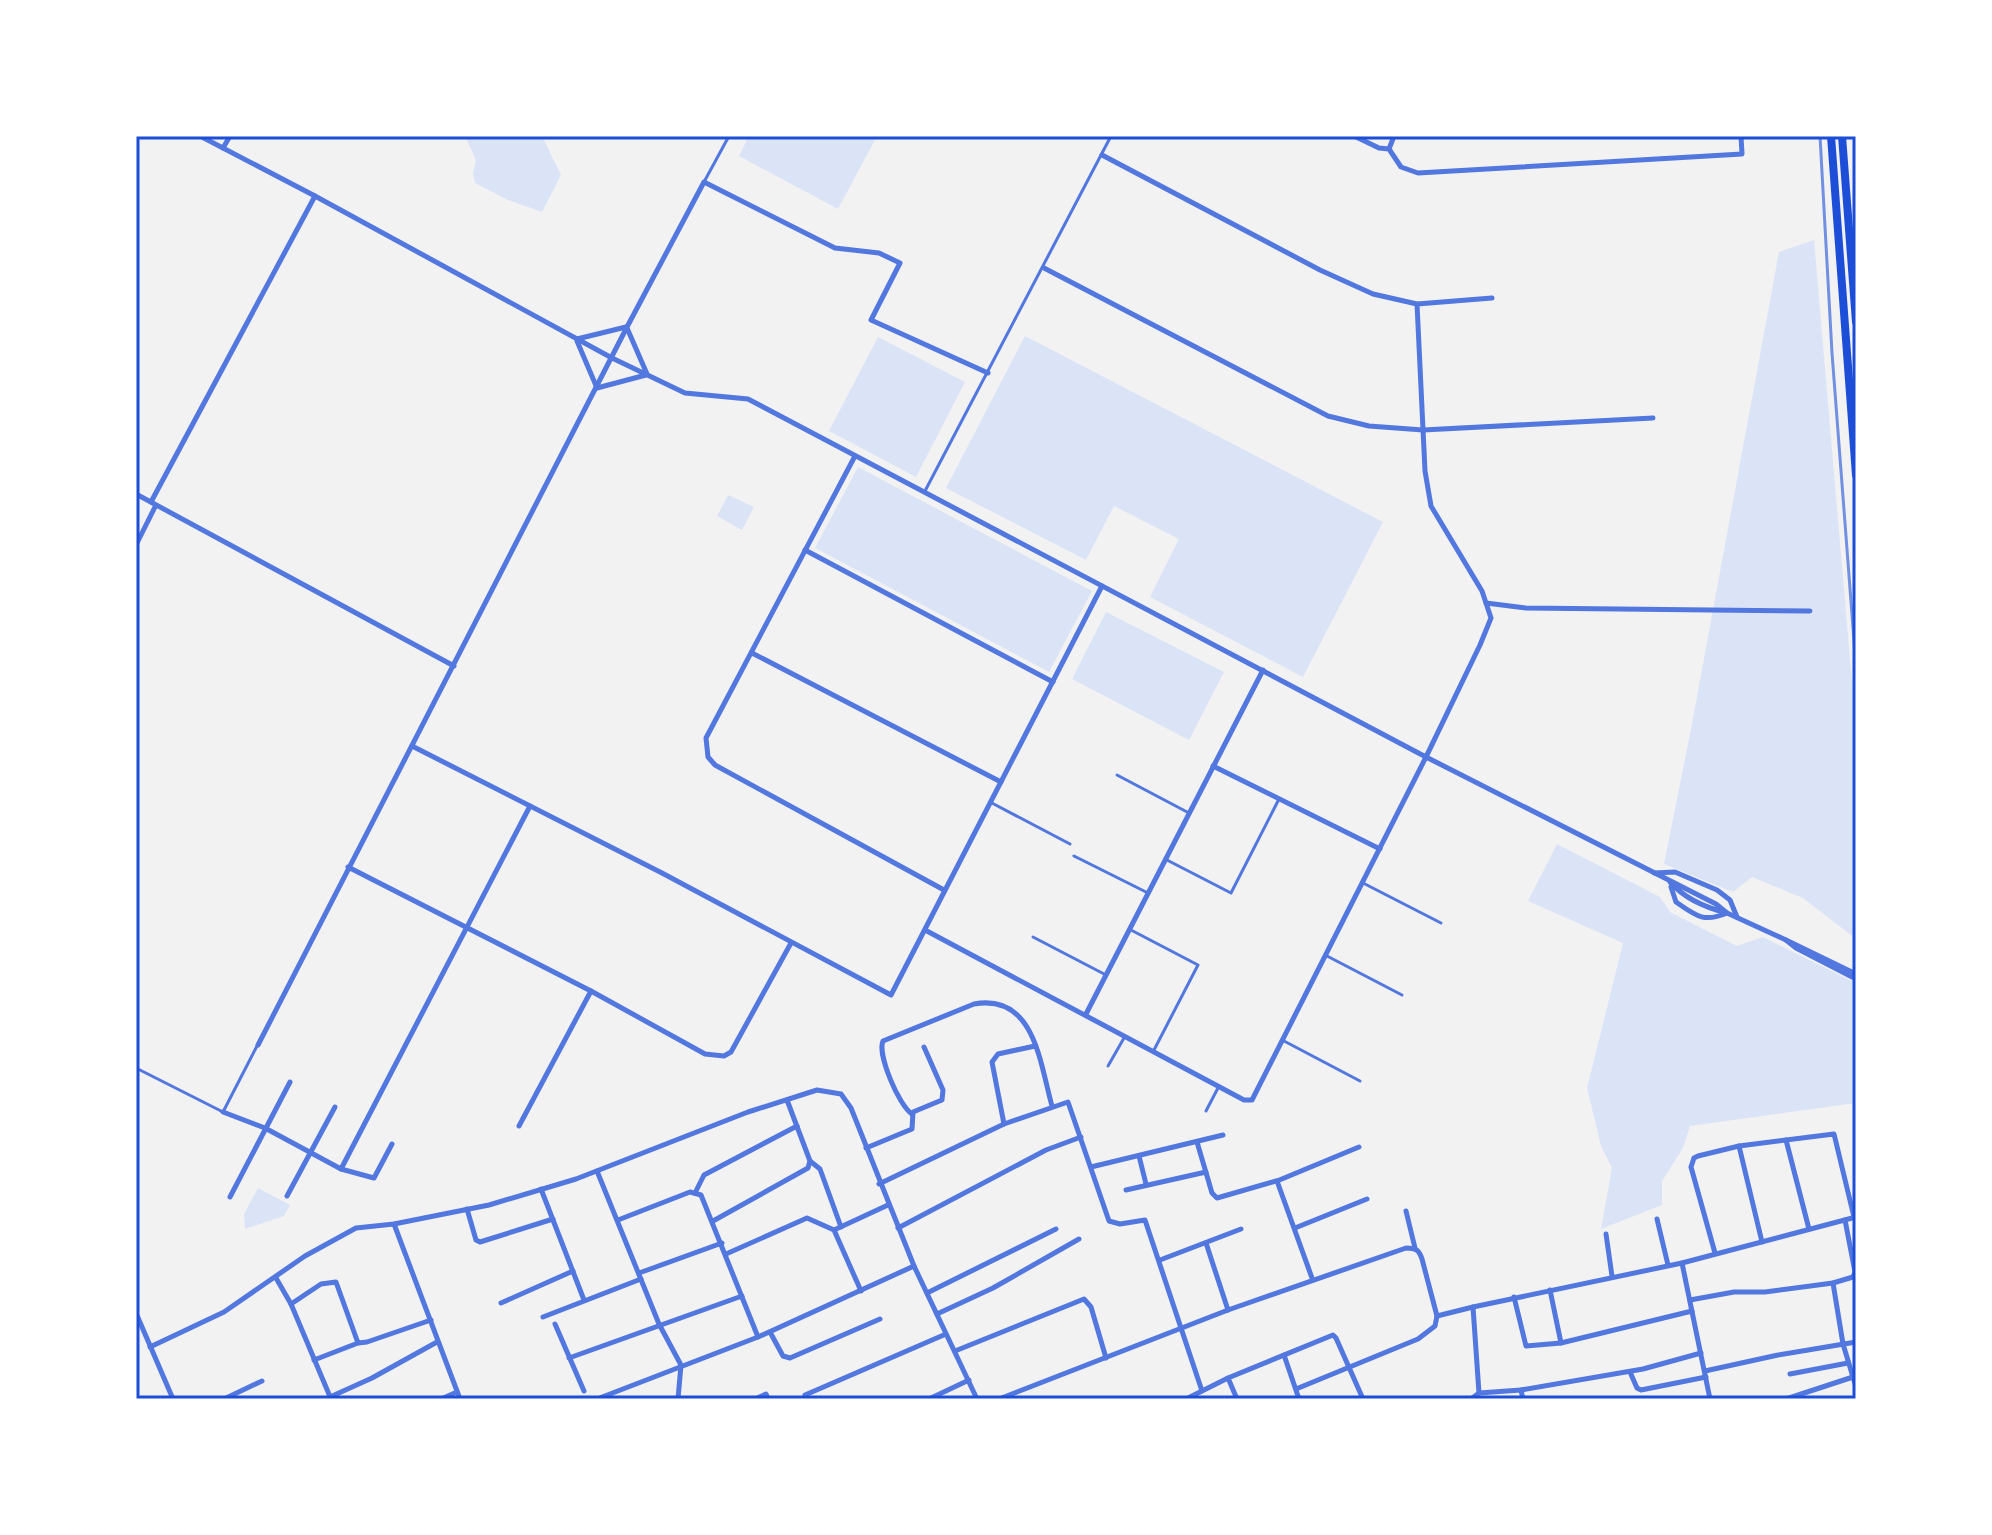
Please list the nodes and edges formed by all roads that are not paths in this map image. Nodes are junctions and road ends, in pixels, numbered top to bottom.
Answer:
1 (200, 136) edge
2 (230, 136) edge
3 (729, 136) edge
4 (1111, 136) edge
5 (1354, 136) edge
6 (1394, 136) edge
7 (1741, 136) edge
8 (1831, 136) edge
9 (1842, 136) edge
10 (223, 148) junction
11 (1389, 149) junction
12 (1102, 155) junction
13 (704, 182) junction
14 (315, 196) junction
15 (1044, 268) junction
16 (1492, 298) dead end
17 (1417, 304) junction
18 (1856, 322) edge
19 (627, 327) junction
20 (577, 339) junction
21 (612, 358) junction
22 (988, 373) junction
23 (647, 375) junction
24 (597, 388) junction
25 (1653, 418) dead end
26 (1423, 430) junction
27 (855, 456) junction
28 (1856, 475) edge
29 (924, 493) junction
30 (136, 494) edge
31 (153, 504) junction
32 (136, 545) edge
33 (805, 550) junction
34 (1102, 586) junction
35 (1486, 603) junction
36 (1810, 611) dead end
37 (752, 653) junction
38 (454, 666) junction
39 (1263, 670) junction
40 (1053, 682) junction
41 (412, 746) junction
42 (1426, 757) junction
43 (1213, 766) junction
44 (1117, 775) dead end
45 (1001, 782) junction
46 (1279, 799) junction
47 (990, 802) junction
48 (530, 806) junction
49 (1189, 813) junction
50 (1070, 844) dead end
51 (1380, 849) junction
52 (1074, 856) dead end
53 (1165, 859) junction
54 (348, 867) junction
55 (1653, 874) junction
56 (1670, 882) junction
57 (1363, 883) junction
58 (944, 890) junction
59 (1148, 893) junction
60 (1727, 913) junction
61 (1738, 917) junction
62 (1441, 923) dead end
63 (467, 927) junction
64 (1129, 929) junction
65 (925, 930) junction
66 (1033, 937) dead end
67 (792, 942) junction
68 (1327, 956) junction
69 (1106, 975) junction
70 (1856, 976) edge
71 (591, 991) junction
72 (1402, 995) dead end
73 (1086, 1014) junction
74 (1125, 1035) junction
75 (1284, 1041) junction
76 (258, 1045) joint
77 (1035, 1046) junction
78 (924, 1047) dead end
79 (1154, 1050) junction
80 (1108, 1066) dead end
81 (136, 1068) edge
82 (1360, 1081) dead end
83 (290, 1082) dead end
84 (1219, 1086) junction
85 (787, 1100) junction
86 (1052, 1106) junction
87 (335, 1107) dead end
88 (1206, 1111) dead end
89 (223, 1112) junction
90 (912, 1114) junction
91 (1004, 1124) junction
92 (519, 1126) dead end
93 (797, 1126) junction
94 (265, 1128) junction
95 (1223, 1135) dead end
96 (1081, 1137) junction
97 (1786, 1140) junction
98 (1197, 1142) junction
99 (392, 1144) dead end
100 (1739, 1146) junction
101 (1359, 1147) dead end
102 (866, 1148) junction
103 (311, 1152) junction
104 (1139, 1156) junction
105 (810, 1161) junction
106 (1091, 1167) junction
107 (341, 1169) junction
108 (597, 1171) junction
109 (1206, 1172) junction
110 (1277, 1181) junction
111 (879, 1184) junction
112 (1146, 1184) junction
113 (541, 1189) junction
114 (1126, 1190) dead end
115 (695, 1193) junction
116 (287, 1196) dead end
117 (230, 1197) dead end
118 (1367, 1199) dead end
119 (888, 1205) junction
120 (467, 1209) junction
121 (1406, 1211) dead end
122 (1855, 1217) edge
123 (553, 1219) junction
124 (1657, 1219) dead end
125 (618, 1220) junction
126 (1845, 1220) junction
127 (713, 1221) junction
128 (394, 1224) junction
129 (838, 1228) junction
130 (898, 1228) junction
131 (1295, 1228) junction
132 (1056, 1229) dead end
133 (1241, 1229) dead end
134 (1809, 1229) junction
135 (1606, 1234) dead end
136 (1079, 1239) dead end
137 (1762, 1242) junction
138 (722, 1243) junction
139 (1206, 1243) junction
140 (1415, 1248) junction
141 (1715, 1253) junction
142 (726, 1254) junction
143 (1160, 1260) junction
144 (1682, 1263) junction
145 (1668, 1265) junction
146 (914, 1266) junction
147 (573, 1271) junction
148 (640, 1276) junction
149 (1613, 1277) junction
150 (276, 1278) junction
151 (1312, 1278) junction
152 (1833, 1283) junction
153 (1550, 1290) junction
154 (861, 1291) junction
155 (927, 1293) junction
156 (742, 1296) junction
157 (1514, 1297) junction
158 (584, 1300) junction
159 (1690, 1300) junction
160 (501, 1303) dead end
161 (291, 1304) junction
162 (1473, 1307) junction
163 (1228, 1310) junction
164 (1692, 1311) junction
165 (136, 1313) edge
166 (937, 1314) junction
167 (1437, 1316) junction
168 (543, 1317) dead end
169 (880, 1319) dead end
170 (431, 1320) junction
171 (555, 1324) dead end
172 (659, 1324) junction
173 (1179, 1330) junction
174 (770, 1332) junction
175 (946, 1334) junction
176 (758, 1337) junction
177 (437, 1342) junction
178 (1856, 1342) edge
179 (358, 1343) junction
180 (1561, 1343) junction
181 (1843, 1344) junction
182 (150, 1347) junction
183 (955, 1351) junction
184 (1701, 1353) junction
185 (1284, 1355) junction
186 (569, 1358) junction
187 (1106, 1358) junction
188 (314, 1360) junction
189 (1848, 1363) junction
190 (681, 1365) junction
191 (1348, 1368) junction
192 (1630, 1372) junction
193 (1706, 1374) junction
194 (1790, 1374) dead end
195 (1854, 1376) edge
196 (1228, 1378) junction
197 (969, 1380) junction
198 (262, 1381) dead end
199 (1856, 1387) edge
200 (1296, 1389) junction
201 (1521, 1390) junction
202 (584, 1391) dead end
203 (1202, 1391) junction
204 (457, 1392) junction
205 (1479, 1393) junction
206 (805, 1395) dead end
207 (330, 1398) edge
208 (173, 1399) edge
209 (224, 1399) edge
210 (441, 1399) edge
211 (460, 1399) edge
212 (597, 1399) edge
213 (678, 1399) edge
214 (755, 1399) edge
215 (768, 1399) edge
216 (929, 1399) edge
217 (977, 1399) edge
218 (999, 1399) edge
219 (1186, 1399) edge
220 (1237, 1399) edge
221 (1299, 1399) edge
222 (1363, 1399) edge
223 (1471, 1399) edge
224 (1523, 1399) edge
225 (1710, 1399) edge
226 (1786, 1399) edge

1 - 10 street
2 - 10 street
3 - 13 lane
4 - 12 lane
5 - 11 street
6 - 11 street
7 - 11 street
8 - 28 highway
9 - 18 highway
10 - 14 street
12 - 15 lane
12 - 17 street
13 - 19 street
13 - 22 street
14 - 20 street
14 - 31 street
15 - 22 lane
15 - 26 street
16 - 17 street
17 - 26 street
19 - 20 street
19 - 21 street
19 - 23 street
20 - 21 street
20 - 24 street
21 - 23 street
21 - 24 street
22 - 29 lane
23 - 24 street
23 - 27 street
24 - 38 street
25 - 26 street
26 - 35 street
27 - 29 street
27 - 33 street
29 - 34 street
30 - 31 street
31 - 32 street
31 - 38 street
33 - 37 street
33 - 40 street
34 - 39 street
34 - 40 street
35 - 36 street
35 - 42 street
37 - 45 street
37 - 58 street
38 - 41 street
39 - 42 street
39 - 43 street
40 - 45 street
41 - 48 street
41 - 54 street
42 - 51 street
42 - 55 street
43 - 46 street
43 - 49 street
44 - 49 lane
45 - 47 street
46 - 51 street
46 - 53 lane
47 - 50 lane
47 - 58 street
48 - 63 street
48 - 67 street
49 - 53 street
51 - 57 street
52 - 59 lane
53 - 59 street
54 - 63 street
54 - 76 street
55 - 56 street
55 - 61 street
56 - 60 street
56 - 60 street
57 - 62 lane
57 - 68 street
58 - 65 street
59 - 64 street
60 - 61 street
61 - 70 street
63 - 71 street
63 - 107 street
64 - 69 street
64 - 79 lane
65 - 67 street
65 - 73 street
66 - 69 lane
67 - 71 street
68 - 72 lane
68 - 75 street
69 - 73 street
71 - 92 street
73 - 74 street
74 - 79 street
74 - 80 lane
75 - 82 lane
75 - 84 street
76 - 89 lane
77 - 86 street
77 - 90 street
77 - 91 street
78 - 90 street
79 - 84 street
81 - 89 lane
83 - 94 street
84 - 88 lane
85 - 93 street
85 - 102 street
85 - 108 street
86 - 91 street
86 - 96 street
87 - 103 street
89 - 94 street
90 - 102 street
91 - 111 street
93 - 105 street
93 - 115 street
94 - 103 street
94 - 117 street
95 - 98 street
96 - 106 street
96 - 130 street
97 - 100 street
97 - 122 street
97 - 134 street
98 - 104 street
98 - 109 street
99 - 107 street
100 - 137 street
100 - 141 street
101 - 110 street
102 - 111 street
103 - 107 street
103 - 116 street
104 - 106 street
104 - 112 street
105 - 127 street
105 - 129 street
106 - 143 street
108 - 113 street
108 - 125 street
109 - 110 street
109 - 112 street
110 - 131 street
111 - 119 street
112 - 114 street
113 - 120 street
113 - 123 street
115 - 125 street
115 - 127 street
118 - 131 street
119 - 129 street
119 - 130 street
120 - 123 street
120 - 128 street
121 - 140 street
122 - 126 street
123 - 147 street
124 - 145 street
125 - 148 street
126 - 134 street
126 - 152 street
127 - 138 street
128 - 150 street
128 - 170 street
129 - 142 street
129 - 154 street
130 - 146 street
131 - 151 street
132 - 155 street
133 - 139 street
134 - 137 street
135 - 149 street
136 - 166 street
137 - 141 street
138 - 142 street
138 - 148 street
139 - 143 street
139 - 163 street
140 - 151 street
140 - 167 street
141 - 144 street
142 - 156 street
143 - 173 street
144 - 145 street
144 - 159 street
145 - 149 street
146 - 154 street
146 - 155 street
147 - 158 street
147 - 160 street
148 - 158 street
148 - 172 street
149 - 153 street
150 - 161 street
150 - 182 street
151 - 163 street
152 - 159 street
152 - 181 street
153 - 157 street
153 - 180 street
154 - 174 street
155 - 166 street
156 - 172 street
156 - 176 street
157 - 162 street
157 - 180 street
158 - 168 street
159 - 164 street
161 - 179 street
161 - 188 street
162 - 167 street
162 - 205 street
163 - 173 street
164 - 180 street
164 - 184 street
165 - 182 street
166 - 175 street
167 - 191 street
169 - 174 street
170 - 177 street
170 - 179 street
171 - 186 street
172 - 186 street
172 - 190 street
173 - 187 street
173 - 203 street
174 - 176 street
175 - 183 street
175 - 206 street
176 - 190 street
177 - 204 street
177 - 207 street
178 - 181 street
179 - 188 street
181 - 189 street
181 - 193 street
182 - 208 street
183 - 187 street
183 - 197 street
184 - 192 street
184 - 193 street
185 - 191 street
185 - 196 street
185 - 200 street
186 - 202 street
187 - 218 street
188 - 207 street
189 - 194 street
189 - 195 street
190 - 212 street
190 - 213 street
191 - 200 street
191 - 222 street
192 - 193 street
192 - 201 street
193 - 225 street
195 - 199 street
195 - 226 street
196 - 203 street
196 - 220 street
197 - 216 street
197 - 217 street
198 - 209 street
200 - 221 street
201 - 205 street
201 - 224 street
203 - 219 street
204 - 210 street
204 - 211 street
205 - 223 street
214 - 215 street

